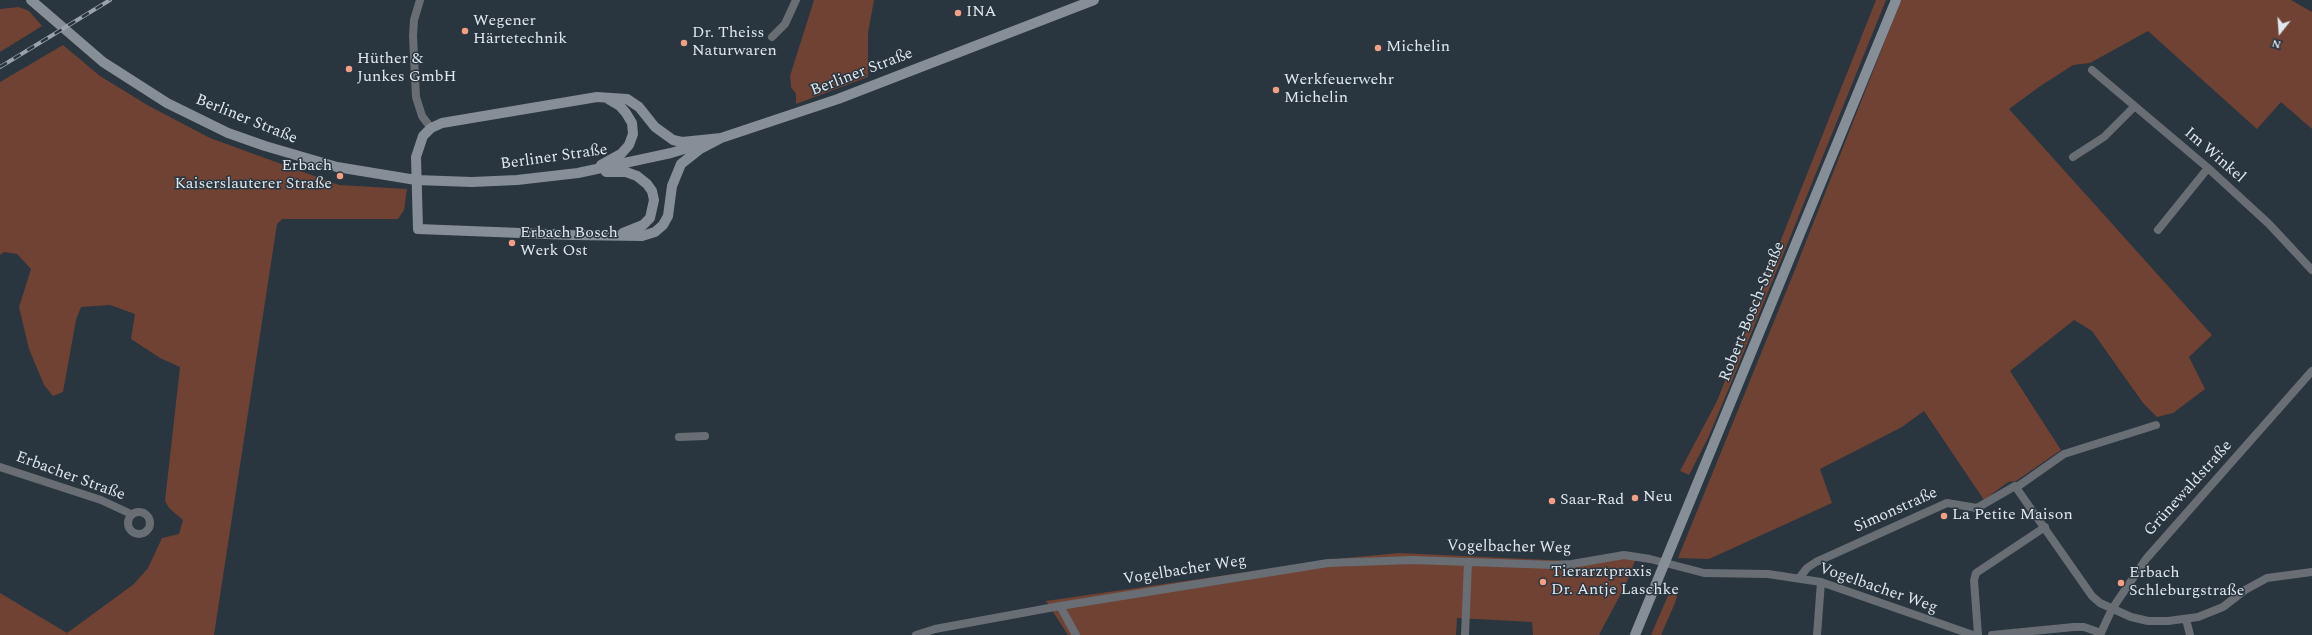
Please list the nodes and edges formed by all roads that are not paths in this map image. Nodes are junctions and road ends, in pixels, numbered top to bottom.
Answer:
1 (20, 0) edge
2 (420, 0) edge
3 (796, 0) edge
4 (1094, 0) edge
5 (1896, 0) edge
6 (34, 3) edge
7 (772, 37) dead end
8 (2092, 70) dead end
9 (597, 97) junction
10 (2134, 107) junction
11 (431, 128) junction
12 (721, 138) junction
13 (2073, 157) dead end
14 (2208, 168) junction
15 (578, 173) junction
16 (2158, 230) dead end
17 (614, 235) junction
18 (2312, 270) edge
19 (2312, 371) edge
20 (2156, 426) dead end
21 (705, 436) dead end
22 (679, 437) dead end
23 (0, 467) edge
24 (2016, 487) junction
25 (131, 514) dead end
26 (2045, 527) junction
27 (1468, 562) junction
28 (1665, 563) junction
29 (2312, 572) edge
30 (1800, 577) junction
31 (1821, 582) junction
32 (1060, 606) junction
33 (2112, 609) junction
34 (2186, 619) junction
35 (2101, 634) edge
36 (916, 635) edge
37 (1076, 635) edge
38 (1465, 635) edge
39 (1635, 635) edge
40 (1817, 635) edge
41 (1973, 635) edge
42 (1978, 635) edge
43 (1992, 635) edge
44 (2190, 635) edge

1 - 6 street, Berliner Straße
2 - 11 street
3 - 7 street
4 - 12 street, Berliner Straße
5 - 28 street, Robert-Bosch-Straße
6 - 15 street, Berliner Straße
8 - 10 street, Im Winkel
9 - 11 street
9 - 12 street
9 - 15 street
10 - 13 street
10 - 14 street, Im Winkel
11 - 17 street
12 - 15 street, Berliner Straße
12 - 17 street
14 - 16 street
14 - 18 street, Im Winkel
15 - 17 street
19 - 33 street, Grünewaldstraße
20 - 24 street, Simonstraße
21 - 22 street
23 - 25 street, Erbacher Straße
24 - 26 street
24 - 30 street, Simonstraße
26 - 33 street
26 - 42 street
27 - 28 street, Vogelbacher Weg
27 - 32 street, Vogelbacher Weg
27 - 38 street
28 - 30 street, Vogelbacher Weg
28 - 39 street, Robert-Bosch-Straße
29 - 34 street
30 - 31 street, Vogelbacher Weg
31 - 40 street
31 - 41 street, Vogelbacher Weg
32 - 36 street, Vogelbacher Weg
32 - 37 street
33 - 34 street
33 - 35 street, Grünewaldstraße
34 - 44 street
35 - 43 street

